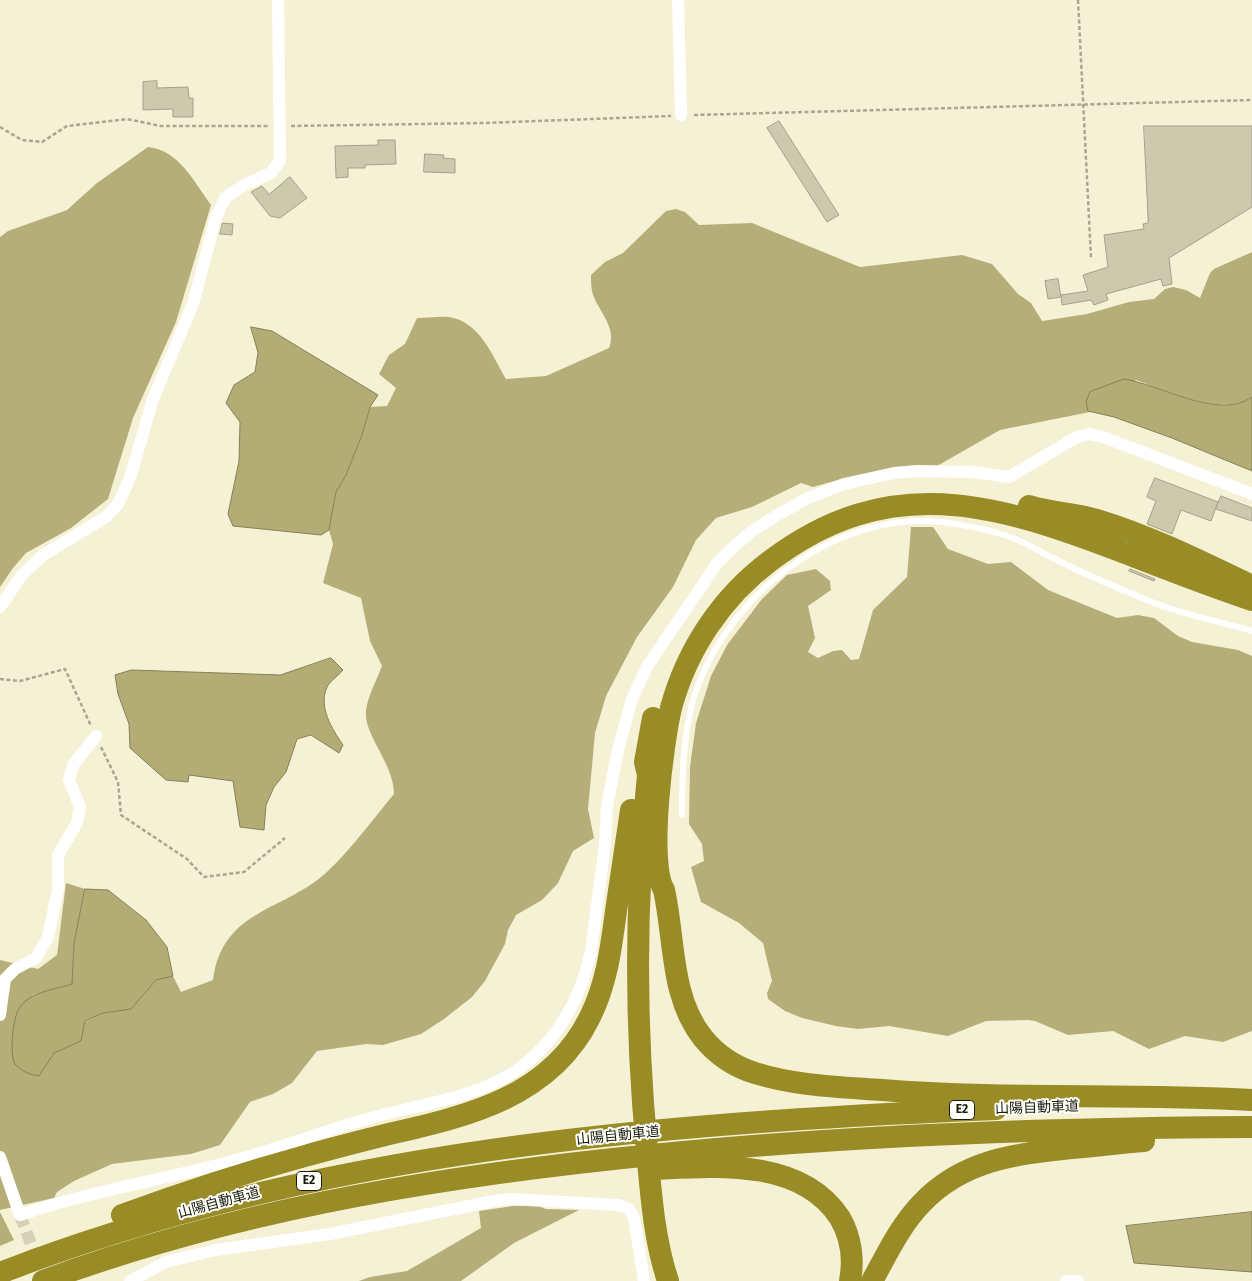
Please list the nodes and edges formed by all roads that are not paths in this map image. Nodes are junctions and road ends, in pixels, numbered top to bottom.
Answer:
1 (278, 0) edge
2 (678, 0) edge
3 (681, 115) road end
4 (1252, 494) edge
5 (1252, 586) edge
6 (1252, 600) edge
7 (0, 607) edge
8 (1252, 631) edge
9 (96, 736) road end
10 (645, 762) junction
11 (682, 815) dead end
12 (659, 881) junction
13 (0, 1015) edge
14 (1252, 1100) edge
15 (1252, 1105) edge
16 (1252, 1127) edge
17 (1252, 1135) edge
18 (0, 1157) edge
19 (675, 1160) junction
20 (0, 1263) edge
21 (0, 1273) edge
22 (43, 1281) edge
23 (130, 1281) edge
24 (644, 1281) edge
25 (668, 1281) edge
26 (681, 1281) edge
27 (850, 1281) edge
28 (872, 1281) edge
29 (1066, 1281) edge
30 (1078, 1281) edge

1 - 7 street
2 - 3 street
4 - 18 street
5 - 10 highway
6 - 12 highway
8 - 11 lane
9 - 13 street
10 - 20 highway
10 - 25 highway
12 - 14 highway
12 - 26 highway
15 - 21 highway, 山陽自動車道 / E2
16 - 19 highway, 山陽自動車道 / E2
17 - 28 highway
19 - 22 highway, 山陽自動車道 / E2
19 - 27 highway
23 - 24 street
29 - 30 street

